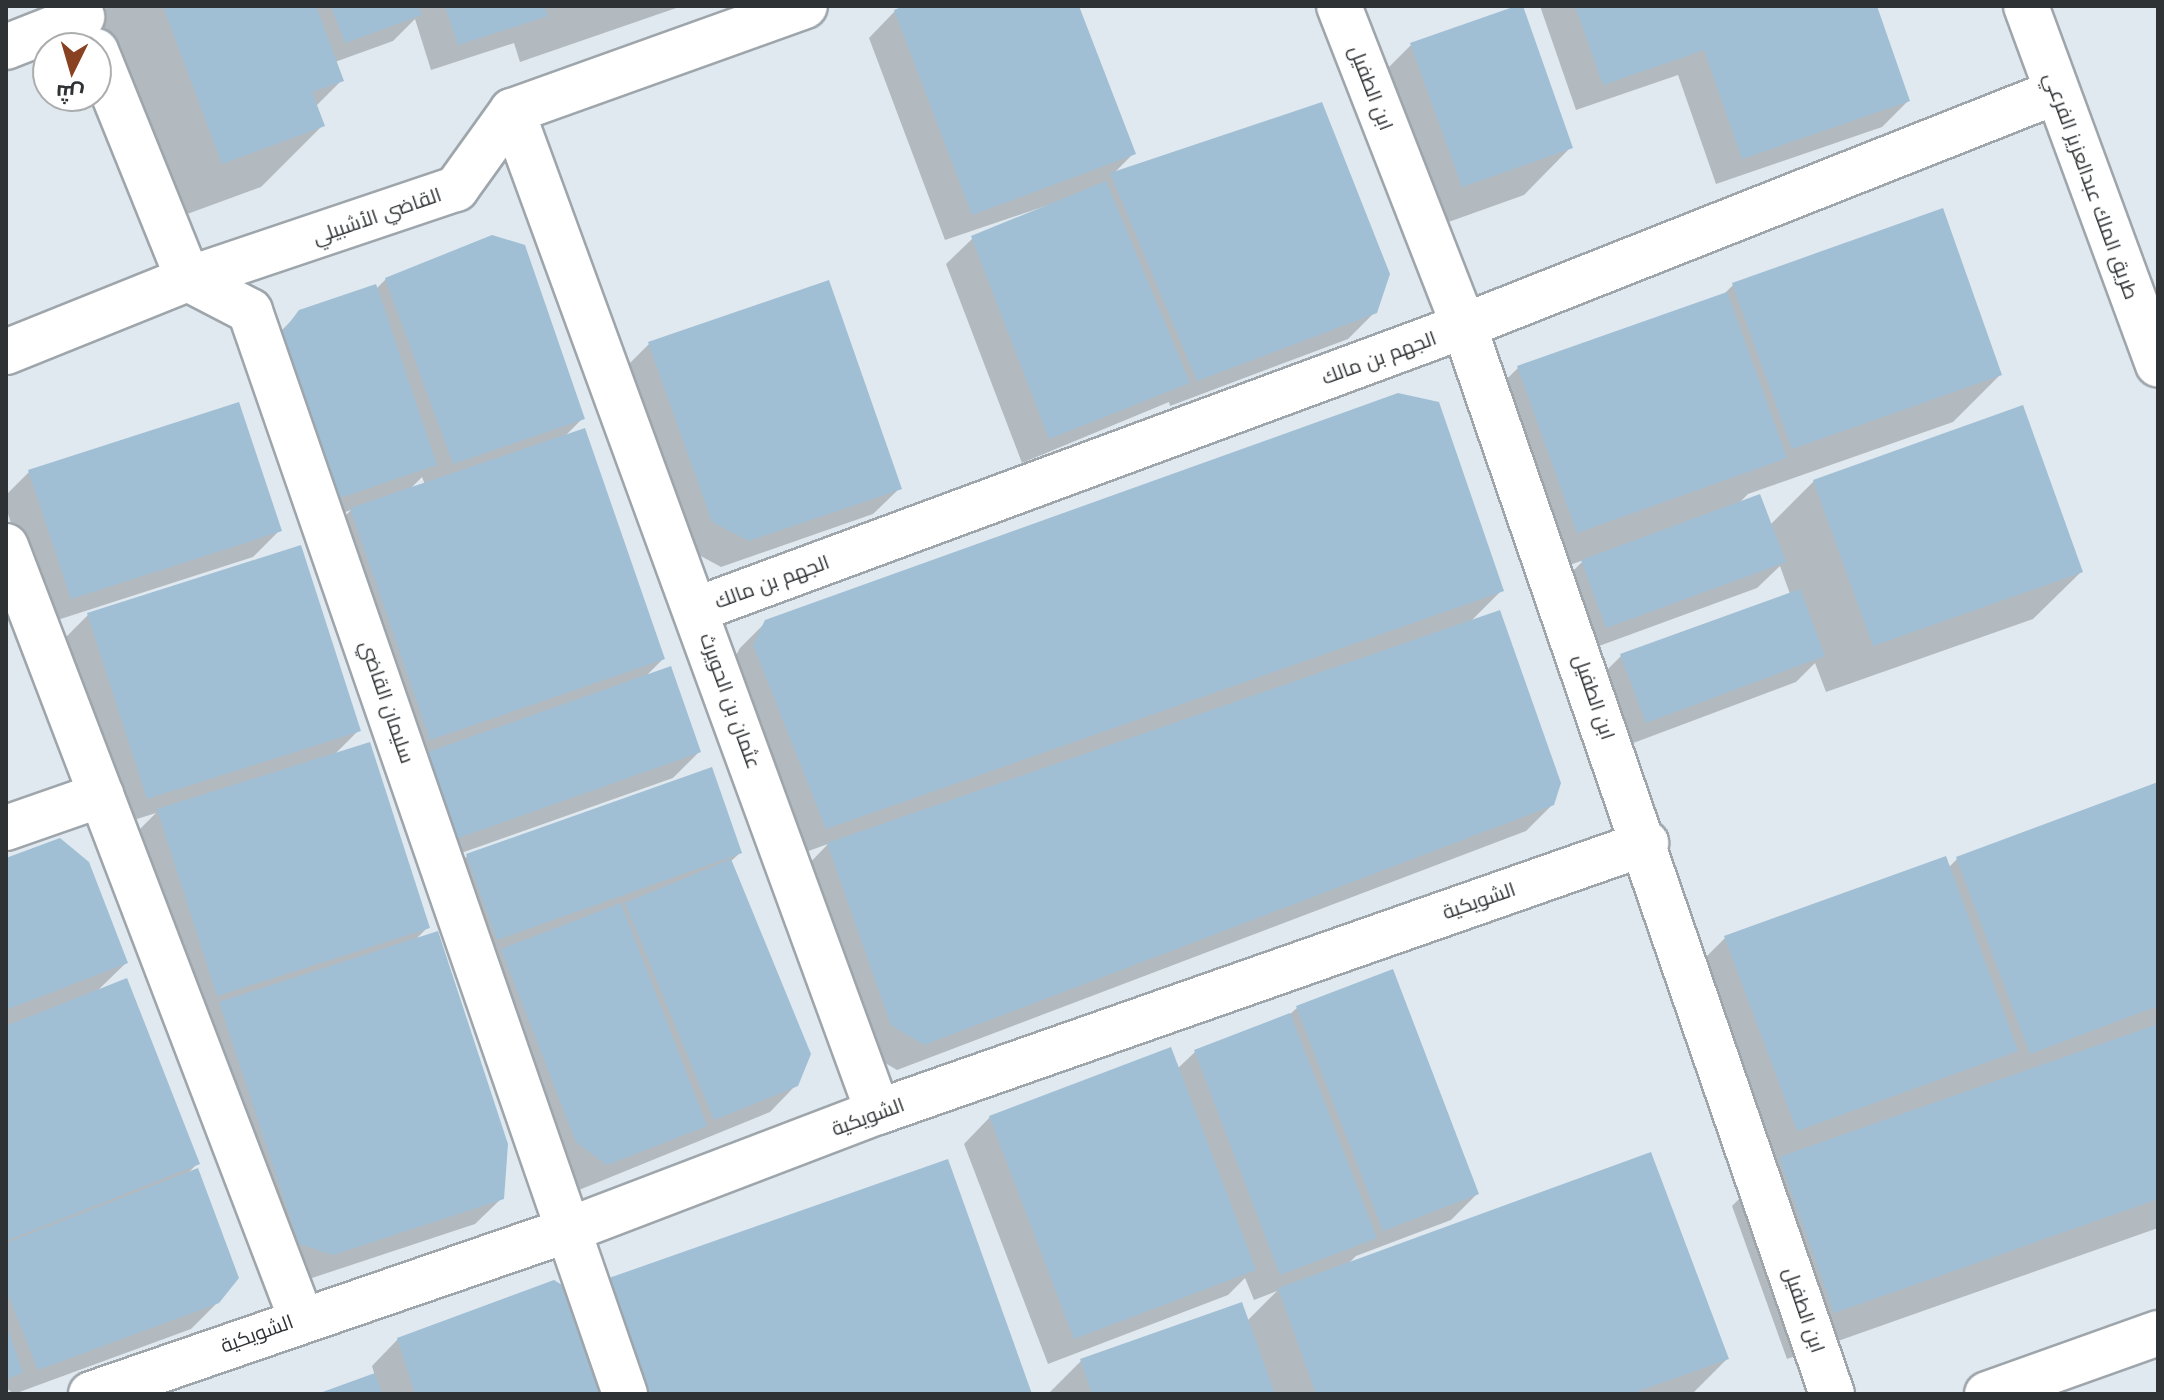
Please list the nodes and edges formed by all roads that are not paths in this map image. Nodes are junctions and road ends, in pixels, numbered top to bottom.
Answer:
1 (805, 6) edge
2 (1339, 6) edge
3 (2026, 6) edge
4 (90, 30) edge
5 (6, 47) edge
6 (2056, 92) junction
7 (512, 111) junction
8 (188, 279) junction
9 (1464, 326) junction
10 (6, 352) edge
11 (2158, 365) edge
12 (6, 546) edge
13 (698, 609) junction
14 (101, 795) junction
15 (6, 828) edge
16 (1646, 843) junction
17 (878, 1112) junction
18 (571, 1229) junction
19 (301, 1318) junction
20 (2158, 1333) edge
21 (91, 1394) edge
22 (625, 1394) edge
23 (1832, 1394) edge
24 (1987, 1394) edge

1 - 7 street
2 - 9 street, ابن الطفيل
3 - 6 street, طريق الملك عبدالعزيز الفرعي
4 - 5 street
4 - 8 street
6 - 9 street, الجهم بن مالك
6 - 11 street, طريق الملك عبدالعزيز الفرعي
7 - 8 street, القاضي الأشبيلي
7 - 13 street, عثمان بن الحويرث
8 - 10 street, القاضي الأشبيلي
8 - 18 street, سليمان القاضي
9 - 13 street, الجهم بن مالك
9 - 16 street, ابن الطفيل
12 - 14 street
13 - 17 street, عثمان بن الحويرث
14 - 15 street
14 - 19 street
16 - 17 street, الشويكية
16 - 23 street, ابن الطفيل
17 - 18 street, الشويكية
18 - 19 street, الشويكية
18 - 22 street, سليمان القاضي
19 - 21 street, الشويكية
20 - 24 street

